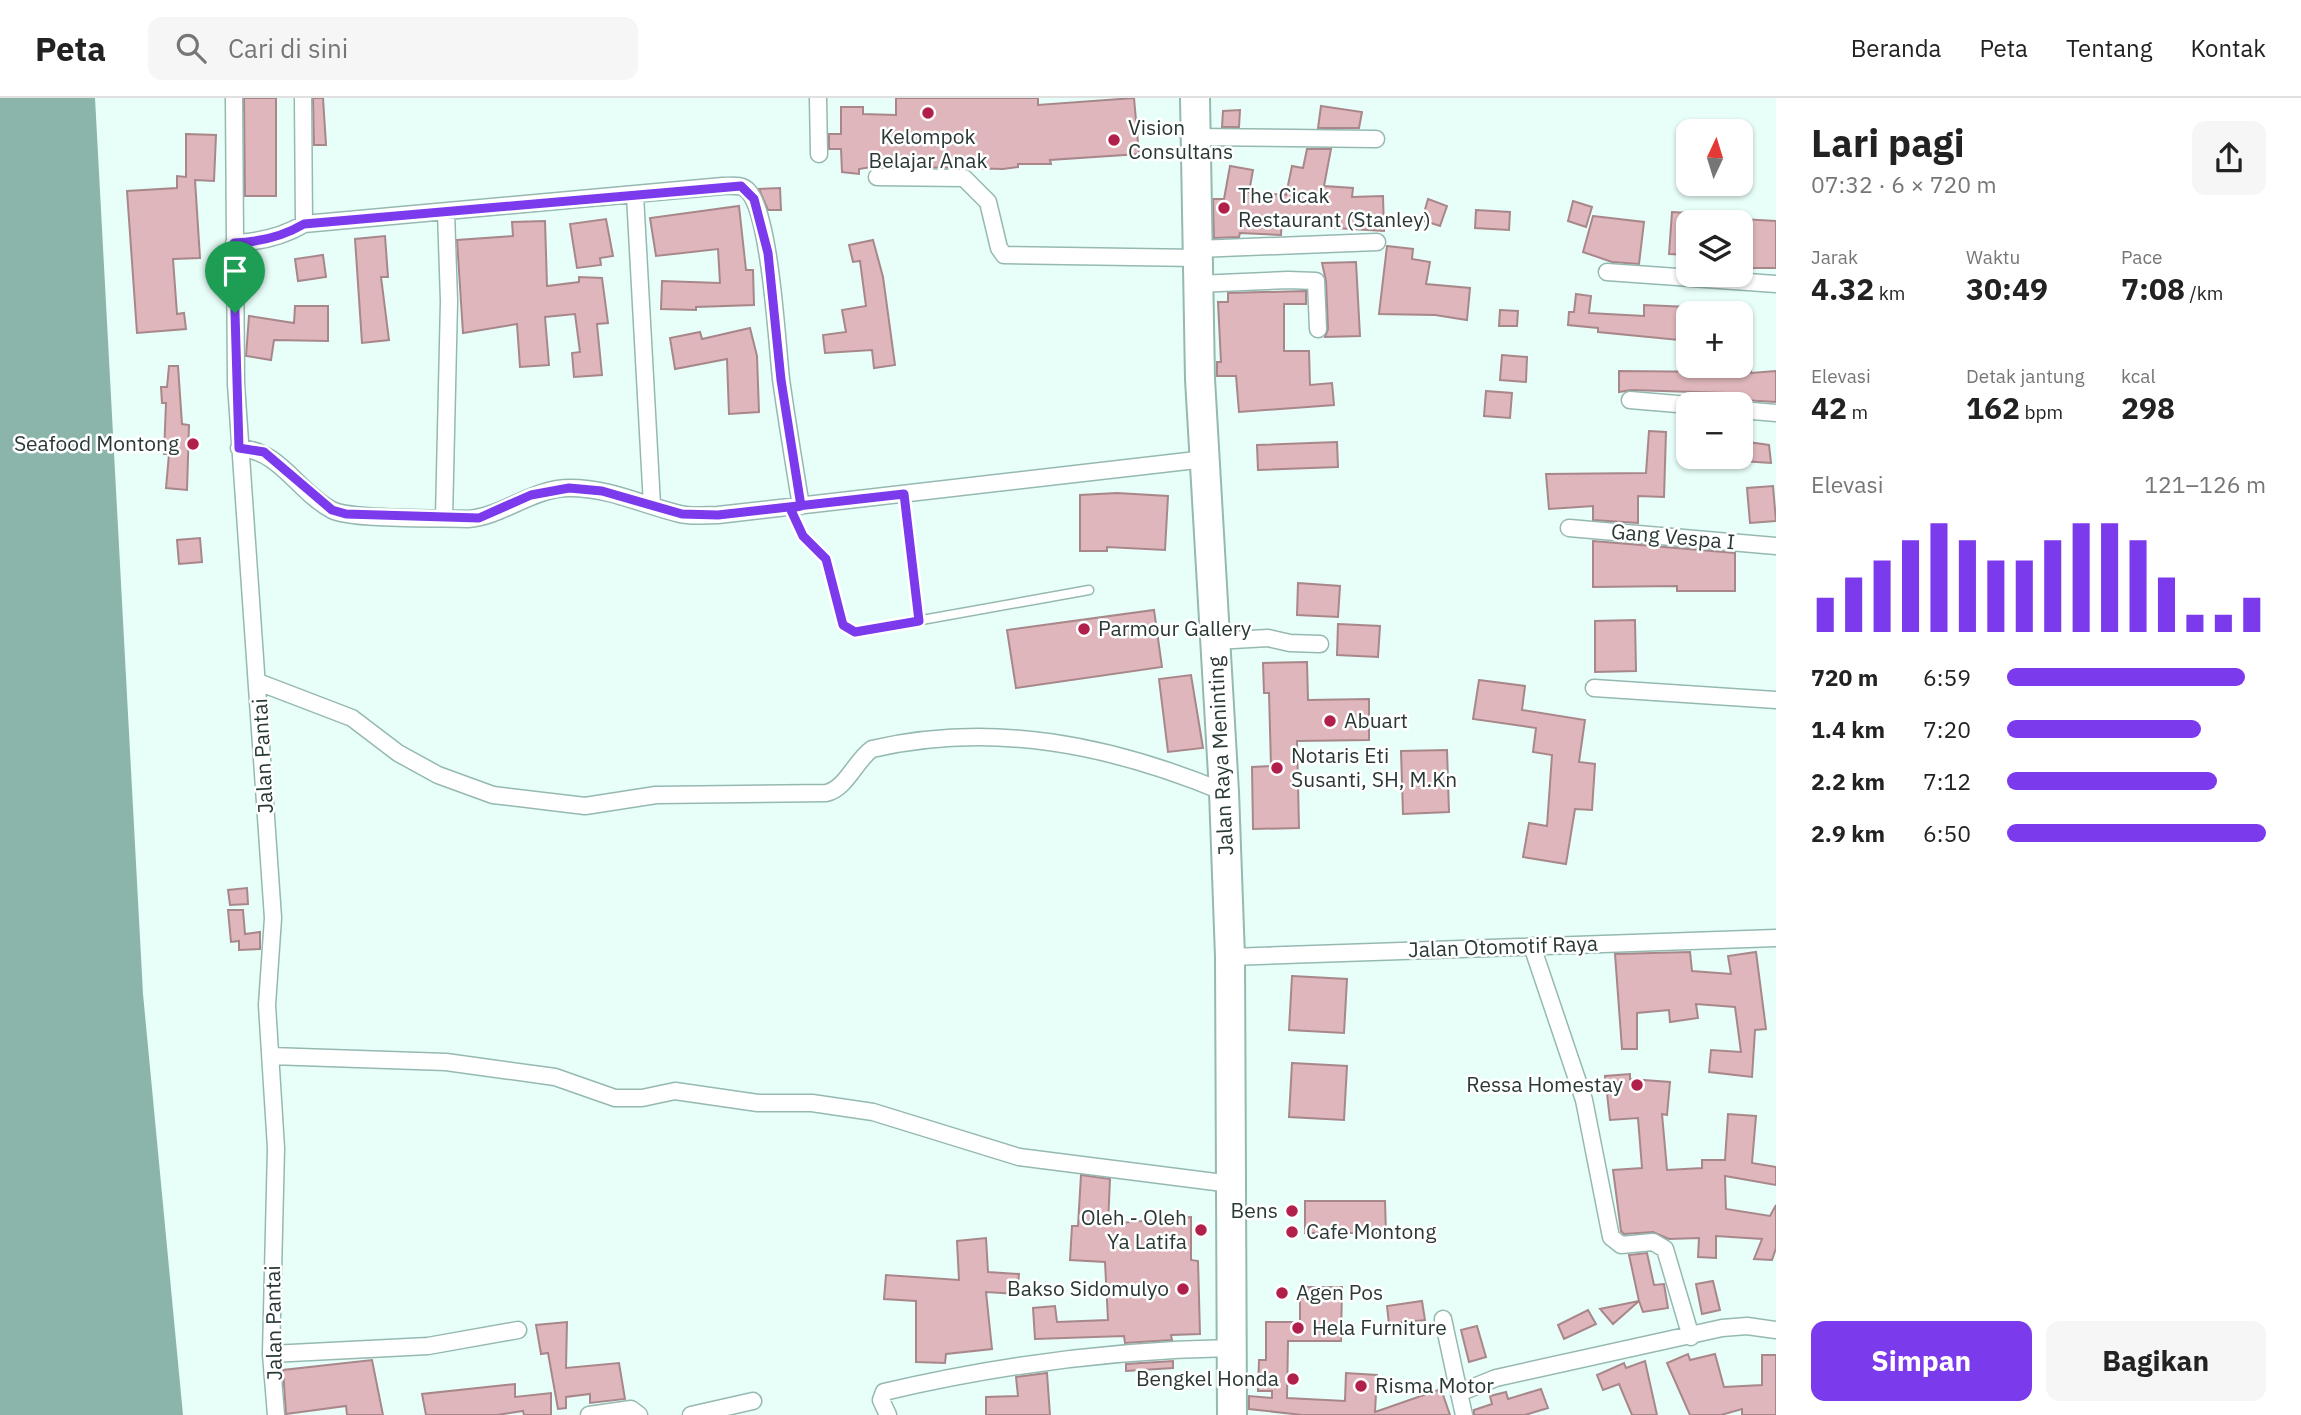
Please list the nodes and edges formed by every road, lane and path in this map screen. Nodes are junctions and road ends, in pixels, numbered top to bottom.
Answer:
1 (234, 98) edge
2 (303, 98) edge
3 (818, 98) edge
4 (1195, 98) edge
5 (1195, 137) junction
6 (1376, 139) dead end
7 (819, 154) dead end
8 (877, 177) dead end
9 (635, 194) junction
10 (446, 212) junction
11 (304, 224) junction
12 (1377, 242) dead end
13 (234, 243) junction
14 (1197, 264) junction
15 (1607, 272) dead end
16 (1776, 284) edge
17 (1318, 329) dead end
18 (1630, 400) dead end
19 (1676, 404) edge
20 (1753, 411) edge
21 (1776, 413) edge
22 (239, 448) junction
23 (1205, 459) junction
24 (904, 494) junction
25 (652, 505) junction
26 (796, 507) junction
27 (444, 518) junction
28 (1569, 528) dead end
29 (1776, 546) edge
30 (1089, 590) dead end
31 (919, 621) junction
32 (1215, 641) junction
33 (1320, 644) dead end
34 (258, 682) junction
35 (1594, 688) dead end
36 (1776, 701) edge
37 (1224, 792) junction
38 (1776, 938) edge
39 (1532, 946) junction
40 (1230, 957) junction
41 (271, 1056) junction
42 (1231, 1184) junction
43 (1443, 1319) dead end
44 (519, 1330) dead end
45 (1776, 1330) edge
46 (1690, 1337) junction
47 (1232, 1348) junction
48 (271, 1354) junction
49 (1459, 1393) junction
50 (753, 1401) dead end
51 (276, 1415) edge
52 (589, 1415) edge
53 (639, 1415) edge
54 (691, 1415) edge
55 (888, 1415) edge
56 (1232, 1415) edge
57 (1464, 1415) edge

1 - 13 street, Jalan Pantai
2 - 11 street
3 - 7 street
4 - 5 highway, Jalan Raya Meninting
5 - 6 street
5 - 14 highway, Jalan Raya Meninting
8 - 14 street
9 - 10 street
9 - 25 street
9 - 26 street
10 - 11 street
10 - 27 street
11 - 13 street
12 - 14 street
13 - 22 street, Jalan Pantai
14 - 17 street
14 - 23 highway, Jalan Raya Meninting
15 - 16 street
18 - 19 street
20 - 21 street
22 - 27 street
22 - 34 street, Jalan Pantai
23 - 24 street
23 - 32 highway, Jalan Raya Meninting
24 - 26 street
24 - 31 lane
25 - 26 street
25 - 27 street
26 - 31 lane
28 - 29 street, Gang Vespa I
30 - 31 lane
32 - 33 street
32 - 37 highway, Jalan Raya Meninting
34 - 37 street
34 - 41 street, Jalan Pantai
35 - 36 street
37 - 40 highway, Jalan Raya Meninting
38 - 39 street, Jalan Otomotif Raya
39 - 40 street, Jalan Otomotif Raya
39 - 46 street
40 - 42 highway, Jalan Raya Meninting
41 - 42 street
41 - 48 street, Jalan Pantai
42 - 47 highway, Jalan Raya Meninting
43 - 49 street
44 - 48 street
45 - 46 street
46 - 49 street
47 - 55 street
47 - 56 highway, Jalan Raya Meninting
48 - 51 street, Jalan Pantai
49 - 57 street
50 - 54 street
52 - 53 street

